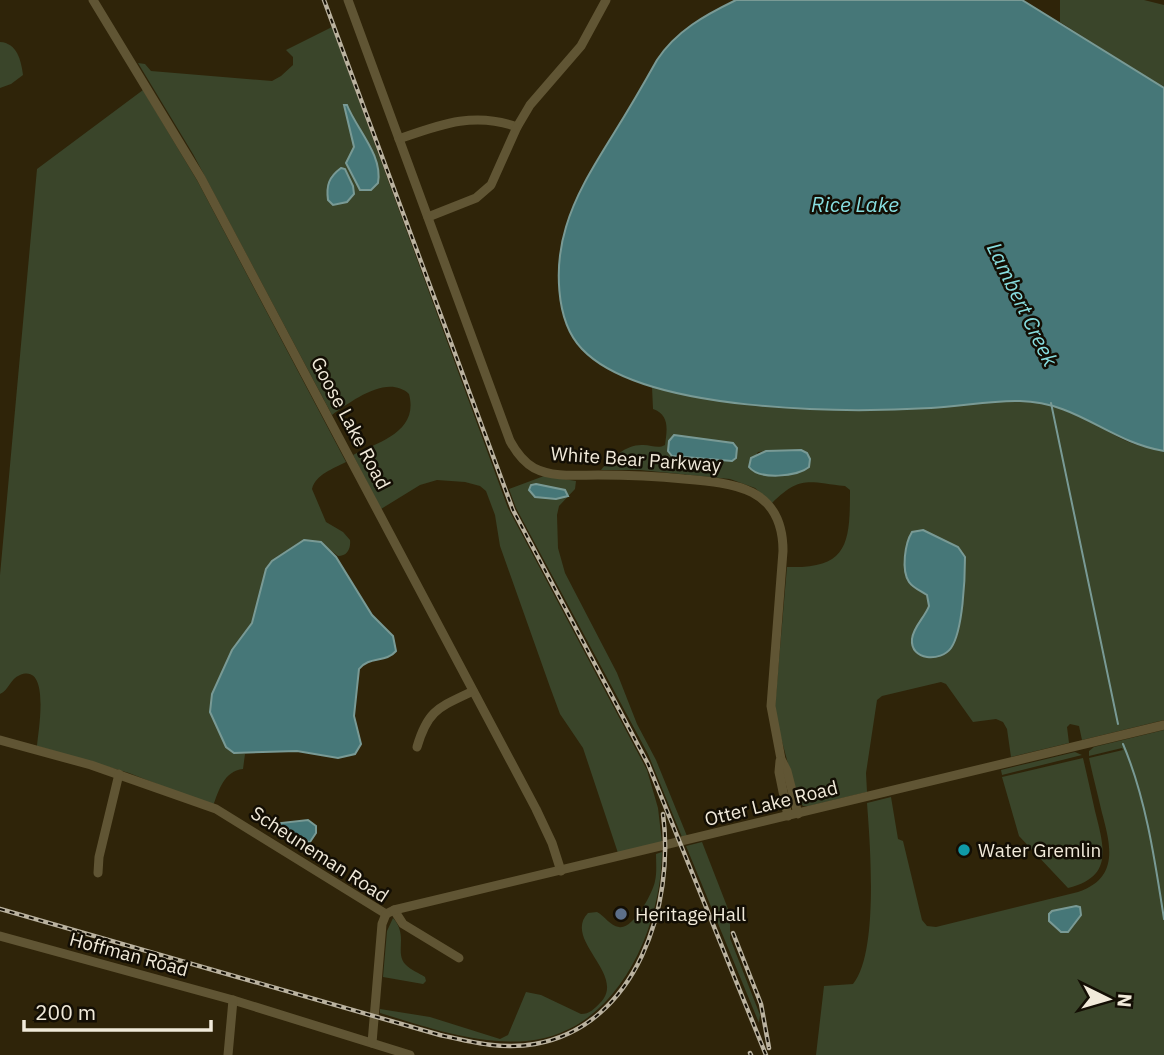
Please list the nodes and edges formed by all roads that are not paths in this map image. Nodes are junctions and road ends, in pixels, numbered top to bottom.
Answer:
1 (93, 0) edge
2 (348, 0) edge
3 (606, 0) edge
4 (517, 127) junction
5 (399, 139) junction
6 (428, 217) junction
7 (473, 691) junction
8 (1164, 726) edge
9 (0, 740) edge
10 (417, 747) dead end
11 (119, 774) junction
12 (793, 815) junction
13 (561, 871) junction
14 (98, 873) dead end
15 (390, 912) junction
16 (0, 936) edge
17 (459, 958) dead end
18 (233, 1000) junction
19 (372, 1043) junction
20 (228, 1055) edge
21 (410, 1055) edge

1 - 7 street, Goose Lake Road
2 - 5 street, White Bear Parkway
3 - 4 street
4 - 5 street
4 - 6 street
5 - 6 street, White Bear Parkway
6 - 12 street, White Bear Parkway
7 - 10 street
7 - 13 street, Goose Lake Road
8 - 12 street, Otter Lake Road
9 - 11 street, Scheuneman Road
11 - 14 street
11 - 15 street, Scheuneman Road
12 - 13 street, Otter Lake Road
13 - 15 street, Otter Lake Road
15 - 17 street
15 - 19 street, Scheuneman Road
16 - 18 street, Hoffman Road
18 - 19 street, Hoffman Road
18 - 20 street
19 - 21 street, Hoffman Road

